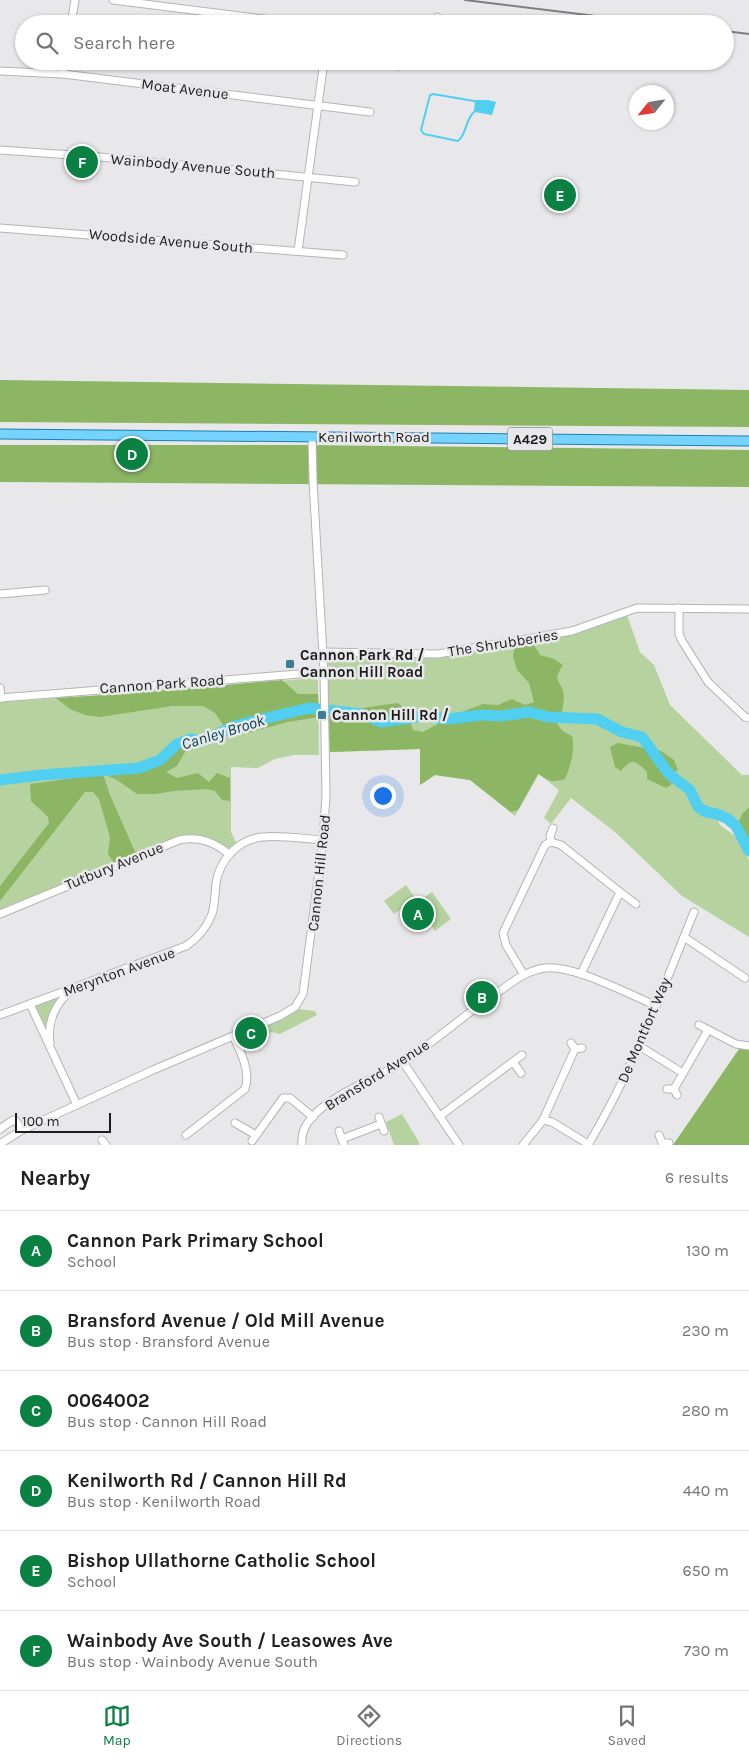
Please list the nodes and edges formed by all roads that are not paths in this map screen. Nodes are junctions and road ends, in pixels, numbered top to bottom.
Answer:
1 (75, 0) edge
2 (113, 0) edge
3 (72, 15) edge
4 (231, 15) edge
5 (0, 70) edge
6 (64, 70) edge
7 (323, 70) edge
8 (63, 74) junction
9 (317, 105) junction
10 (370, 112) dead end
11 (0, 150) edge
12 (308, 177) junction
13 (355, 182) dead end
14 (0, 228) edge
15 (298, 251) junction
16 (342, 255) dead end
17 (0, 434) edge
18 (312, 437) junction
19 (749, 441) edge
20 (45, 590) dead end
21 (0, 594) edge
22 (679, 608) junction
23 (749, 609) edge
24 (323, 652) junction
25 (324, 672) junction
26 (0, 688) edge
27 (0, 698) edge
28 (749, 718) edge
29 (553, 828) dead end
30 (323, 840) junction
31 (551, 842) junction
32 (229, 854) junction
33 (620, 892) junction
34 (636, 904) dead end
35 (694, 912) dead end
36 (0, 914) edge
37 (684, 937) junction
38 (581, 974) junction
39 (524, 975) junction
40 (747, 979) edge
41 (74, 989) junction
42 (30, 1004) junction
43 (655, 1006) junction
44 (0, 1015) edge
45 (699, 1025) dead end
46 (708, 1030) junction
47 (233, 1036) junction
48 (639, 1046) junction
49 (749, 1046) edge
50 (576, 1047) dead end
51 (53, 1053) junction
52 (522, 1055) dead end
53 (403, 1062) junction
54 (513, 1062) junction
55 (521, 1073) dead end
56 (683, 1073) junction
57 (672, 1091) dead end
58 (77, 1105) junction
59 (440, 1116) junction
60 (313, 1117) junction
61 (543, 1120) junction
62 (235, 1122) dead end
63 (382, 1124) dead end
64 (0, 1128) edge
65 (22, 1130) junction
66 (339, 1131) dead end
67 (186, 1135) dead end
68 (343, 1142) edge
69 (0, 1144) edge
70 (302, 1145) edge
71 (458, 1145) edge
72 (524, 1145) edge
73 (588, 1145) edge

1 - 3 street
2 - 4 street
5 - 8 street, Moat Avenue
6 - 8 street
7 - 9 street
8 - 9 street, Moat Avenue
9 - 10 street, Moat Avenue
9 - 12 street
11 - 12 street, Wainbody Avenue South
12 - 13 street, Wainbody Avenue South
12 - 15 street
14 - 15 street, Woodside Avenue South
15 - 16 street, Woodside Avenue South
17 - 18 main road, Kenilworth Road / A429
18 - 19 main road, Kenilworth Road / A429
18 - 24 street, Cannon Hill Road
20 - 21 street
22 - 23 street, The Shrubberies
22 - 24 street, The Shrubberies
22 - 28 street
24 - 25 street, Cannon Hill Road
25 - 27 street, Cannon Park Road
25 - 30 street, Cannon Hill Road
26 - 27 street
29 - 31 street
30 - 32 street
30 - 47 street, Cannon Hill Road
31 - 33 street
31 - 39 street
32 - 36 street, Tutbury Avenue
32 - 41 street, Merynton Avenue
33 - 34 street
33 - 38 street
35 - 37 street, De Montfort Way
37 - 40 street
37 - 43 street, De Montfort Way
38 - 39 street, Bransford Avenue
38 - 43 street, Bransford Avenue
39 - 53 street, Bransford Avenue
41 - 42 street, Merynton Avenue
41 - 51 street
42 - 44 street, Merynton Avenue
42 - 51 street
43 - 48 street, De Montfort Way
45 - 46 street
46 - 49 street
46 - 56 street
47 - 58 street, Cannon Hill Road
47 - 67 street
48 - 56 street
48 - 73 street, De Montfort Way
50 - 61 street
51 - 58 street
52 - 54 street
53 - 59 street
53 - 60 street, Bransford Avenue
54 - 55 street
54 - 59 street
56 - 57 street
58 - 65 street, Cannon Hill Road
59 - 71 street
60 - 62 street
60 - 70 street, Bransford Avenue
61 - 72 street
61 - 73 street
63 - 68 street
64 - 65 street
65 - 69 street, Cannon Hill Road
66 - 68 street

